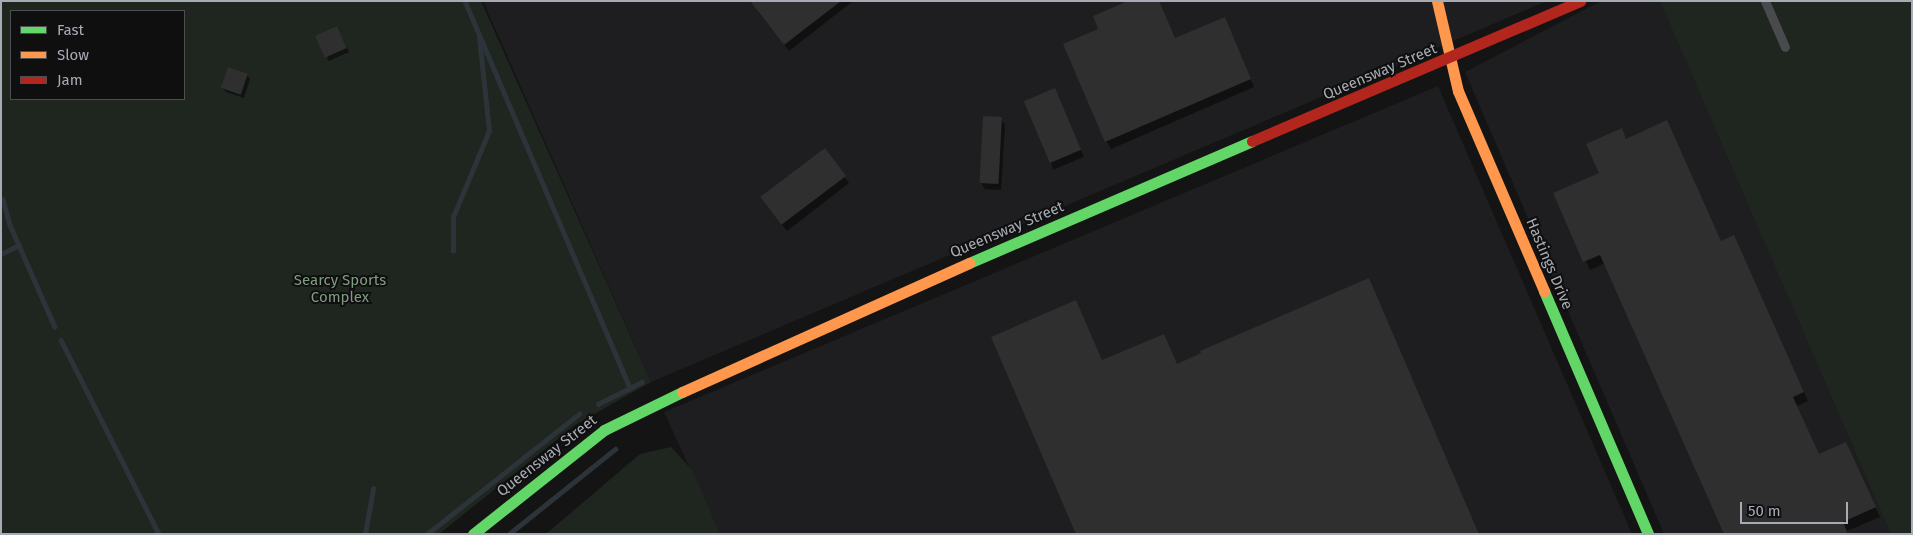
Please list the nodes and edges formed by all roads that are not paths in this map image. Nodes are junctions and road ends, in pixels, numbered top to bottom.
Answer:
1 (1437, 1) edge
2 (1580, 1) edge
3 (1766, 1) edge
4 (1786, 47) dead end
5 (1452, 57) junction
6 (473, 534) edge
7 (1648, 534) edge

1 - 5 street, Hastings Drive
2 - 5 street, Queensway Street
3 - 4 lane
5 - 6 street, Queensway Street
5 - 7 street, Hastings Drive

